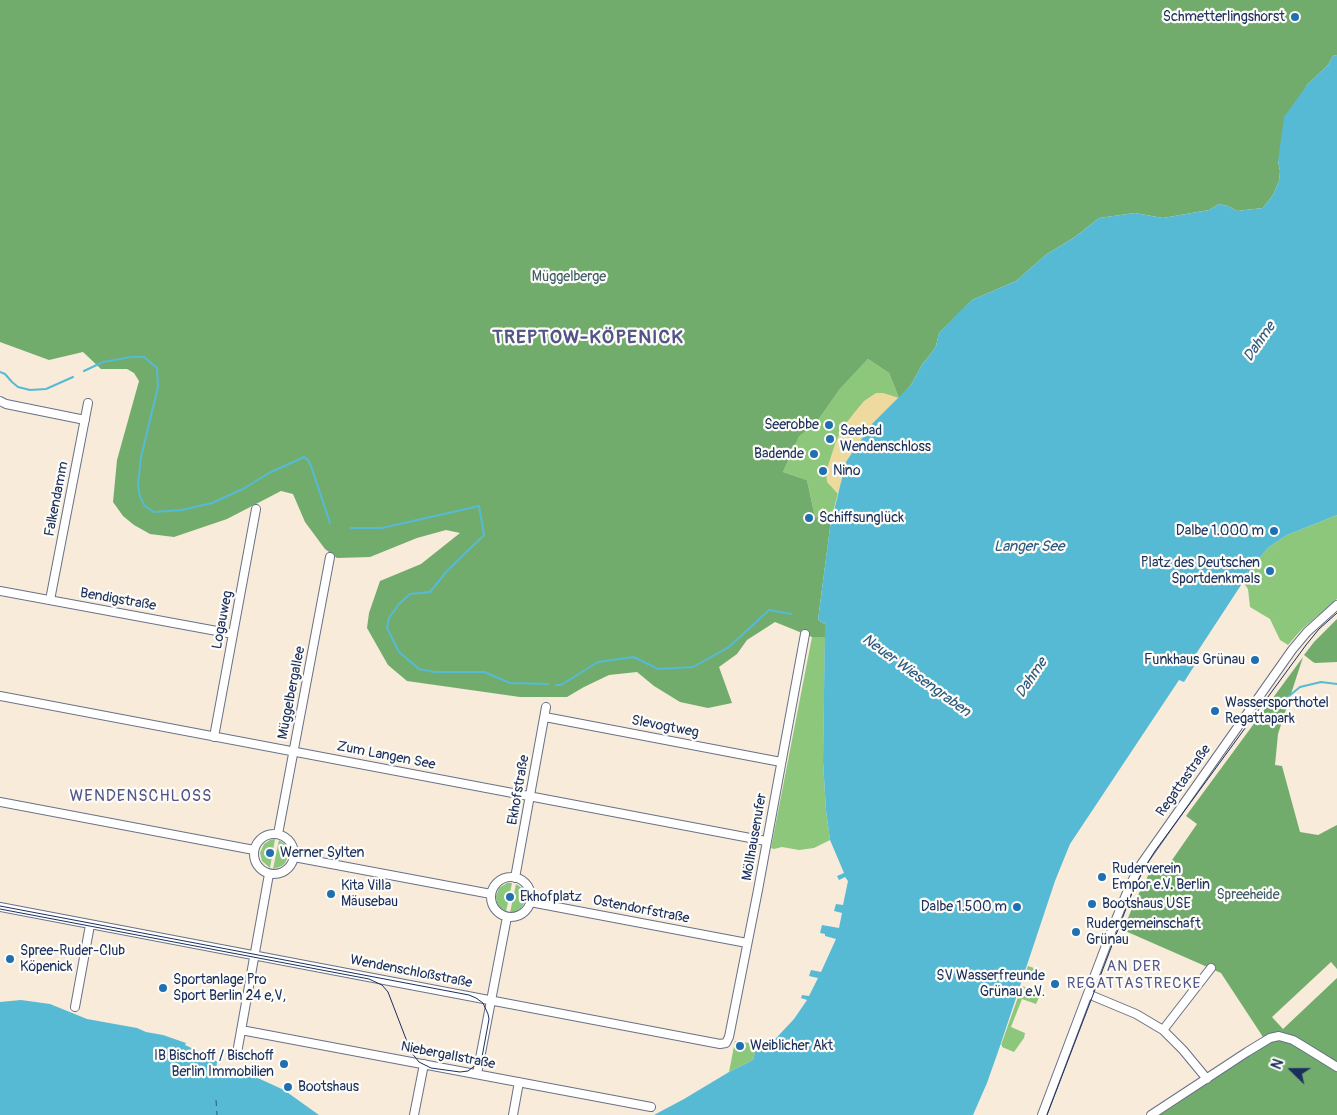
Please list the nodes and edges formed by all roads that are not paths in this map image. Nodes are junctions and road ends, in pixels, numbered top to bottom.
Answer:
1 (0, 401) edge
2 (88, 403) dead end
3 (85, 420) junction
4 (256, 509) dead end
5 (330, 557) dead end
6 (0, 591) edge
7 (50, 600) junction
8 (1337, 605) edge
9 (232, 634) junction
10 (805, 634) dead end
11 (0, 696) edge
12 (546, 707) dead end
13 (545, 717) junction
14 (214, 736) junction
15 (294, 751) junction
16 (781, 762) junction
17 (530, 797) junction
18 (0, 802) edge
19 (278, 834) junction
20 (766, 841) junction
21 (254, 850) junction
22 (294, 857) junction
23 (269, 874) junction
24 (515, 878) junction
25 (491, 894) junction
26 (530, 902) junction
27 (0, 908) edge
28 (507, 917) junction
29 (90, 925) junction
30 (747, 943) junction
31 (255, 956) junction
32 (1210, 968) dead end
33 (1088, 994) junction
34 (491, 1001) junction
35 (75, 1007) dead end
36 (241, 1030) junction
37 (1163, 1030) junction
38 (726, 1043) joint
39 (237, 1053) dead end
40 (424, 1064) junction
41 (1337, 1067) edge
42 (477, 1074) junction
43 (1207, 1079) junction
44 (520, 1082) junction
45 (651, 1107) dead end
46 (414, 1115) edge
47 (513, 1115) edge
48 (1042, 1115) edge
49 (1151, 1115) edge

1 - 3 street
2 - 3 street, Falkendamm
3 - 7 street, Falkendamm
4 - 9 street, Logauweg
5 - 15 street, Müggelbergallee
6 - 7 street, Bendigstraße
7 - 9 street, Bendigstraße
8 - 33 street, Regattastraße
9 - 14 street, Logauweg
10 - 16 street, Möllhausenufer
11 - 14 street, Zum Langen See
12 - 13 street, Ekhofstraße
13 - 16 street, Slevogtweg
13 - 17 street, Ekhofstraße
14 - 15 street, Zum Langen See
15 - 17 street, Zum Langen See
15 - 19 street, Müggelbergallee
16 - 20 street, Möllhausenufer
17 - 20 street, Zum Langen See
17 - 24 street, Ekhofstraße
18 - 21 street
19 - 21 street
19 - 22 street
20 - 30 street, Möllhausenufer
21 - 23 street
22 - 23 street
22 - 25 street
23 - 31 street
24 - 25 street
24 - 26 street
25 - 28 street
26 - 28 street
26 - 30 street, Ostendorfstraße
27 - 29 street, Wendenschloßstraße
28 - 34 street
29 - 31 street, Wendenschloßstraße
29 - 35 street
30 - 38 street, Möllhausenufer
31 - 34 street, Wendenschloßstraße
31 - 36 street
32 - 37 street
33 - 37 street
33 - 48 street, Regattastraße
34 - 38 street, Wendenschloßstraße
34 - 42 street
36 - 39 street
36 - 40 street, Niebergallstraße
37 - 43 street
40 - 42 street, Niebergallstraße
40 - 46 street
41 - 43 street
42 - 44 street, Niebergallstraße
43 - 49 street
44 - 45 street, Niebergallstraße
44 - 47 street

